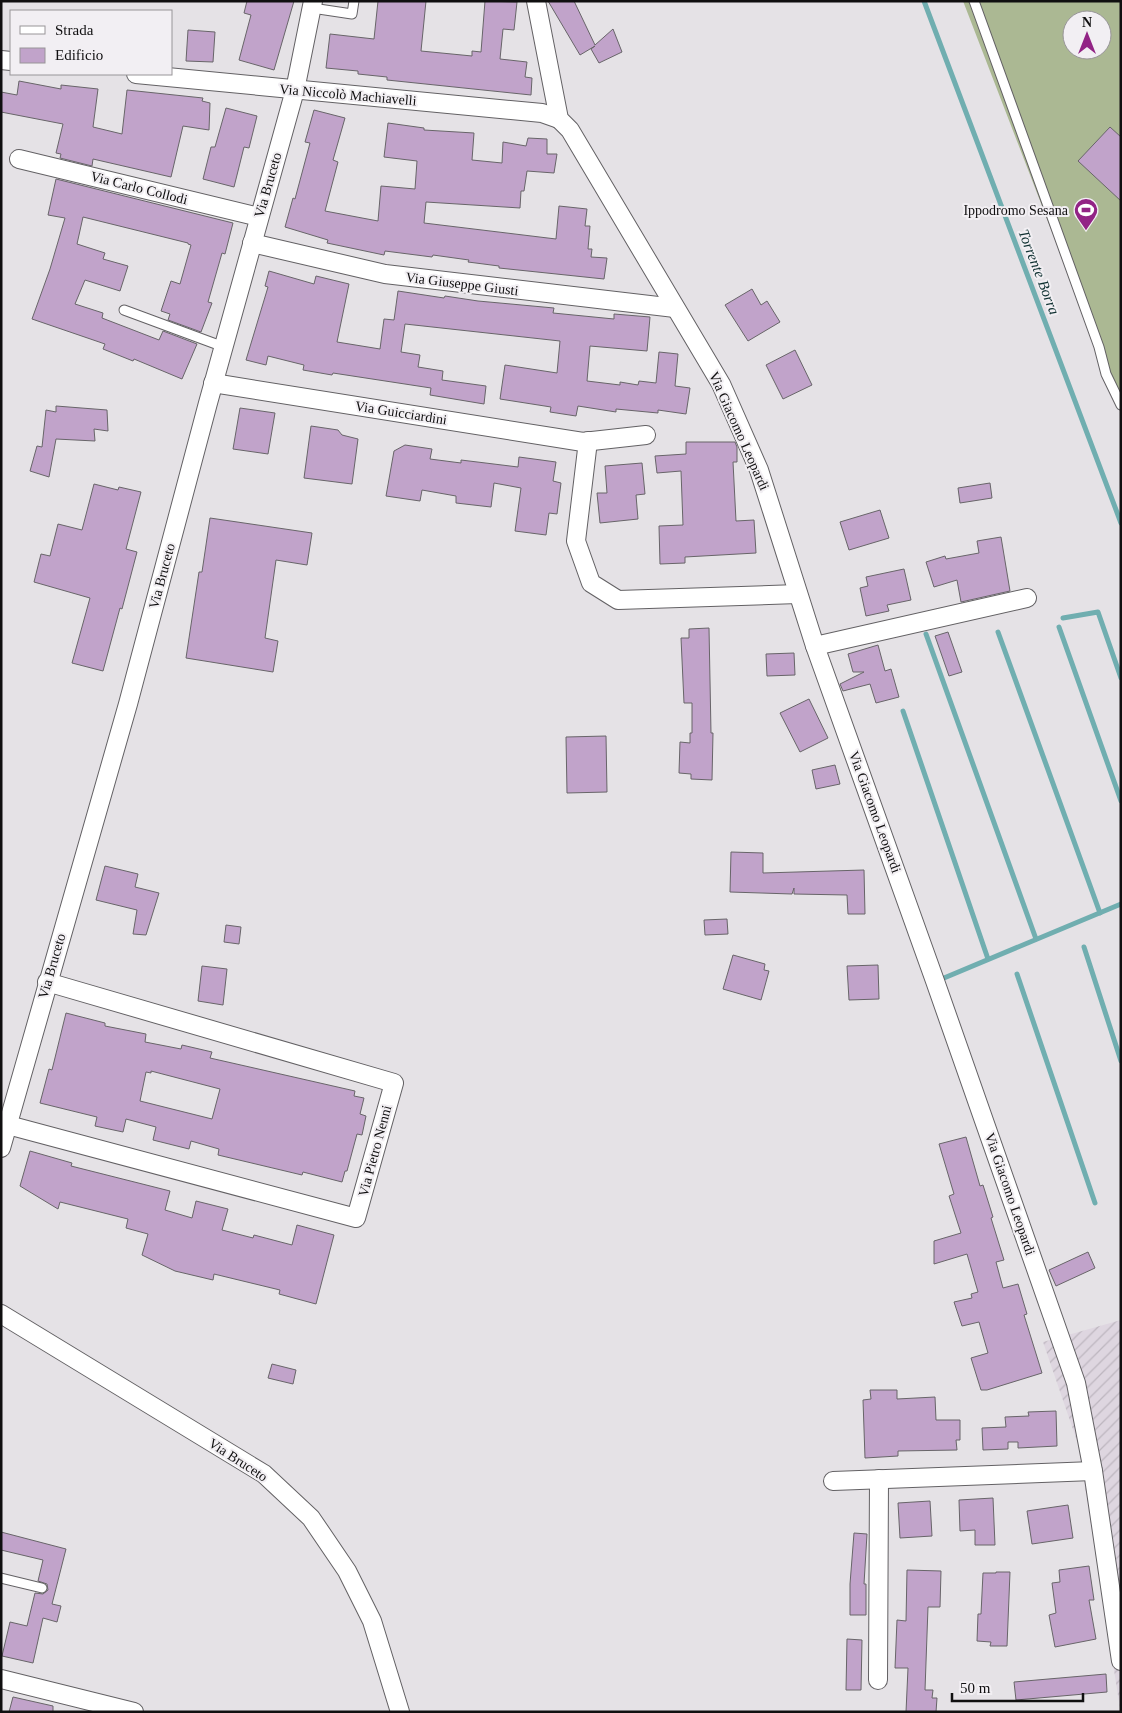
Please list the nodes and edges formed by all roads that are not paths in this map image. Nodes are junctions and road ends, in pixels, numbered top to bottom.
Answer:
1 (354, 1) edge
2 (536, 1) edge
3 (974, 1) edge
4 (312, 5) edge
5 (146, 75) edge
6 (295, 90) junction
7 (559, 119) junction
8 (19, 159) dead end
9 (259, 217) junction
10 (252, 244) junction
11 (675, 308) junction
12 (124, 310) dead end
13 (224, 347) junction
14 (213, 383) junction
15 (1121, 405) edge
16 (646, 435) dead end
17 (588, 441) junction
18 (798, 594) junction
19 (1026, 598) dead end
20 (815, 646) junction
21 (47, 982) junction
22 (8, 1125) junction
23 (1, 1148) edge
24 (1, 1314) edge
25 (1093, 1471) junction
26 (879, 1479) junction
27 (833, 1481) dead end
28 (1, 1578) edge
29 (42, 1588) dead end
30 (1121, 1661) edge
31 (1, 1679) edge
32 (878, 1680) dead end
33 (134, 1712) edge
34 (400, 1712) edge

1 - 4 lane
2 - 7 street, Via Giacomo Leopardi
3 - 15 lane
4 - 6 street, Via Bruceto
5 - 6 street, Via Niccolò Machiavelli
6 - 7 street, Via Niccolò Machiavelli
6 - 9 street, Via Bruceto
7 - 11 street, Via Giacomo Leopardi
8 - 9 street, Via Carlo Collodi
9 - 10 street, Via Bruceto
10 - 11 street, Via Giuseppe Giusti
10 - 13 street, Via Bruceto
11 - 18 street, Via Giacomo Leopardi
12 - 13 lane
13 - 14 street, Via Bruceto
14 - 17 street, Via Guicciardini
14 - 21 street, Via Bruceto
16 - 17 street, Via Guicciardini
17 - 18 street
18 - 20 street, Via Giacomo Leopardi
19 - 20 street
20 - 25 street, Via Giacomo Leopardi
21 - 22 street, Via Bruceto
21 - 22 street, Via Pietro Nenni
22 - 23 street, Via Bruceto
24 - 34 street, Via Bruceto
25 - 26 street
25 - 30 street, Via Giacomo Leopardi
26 - 27 street
26 - 32 street
28 - 29 lane
31 - 33 street

